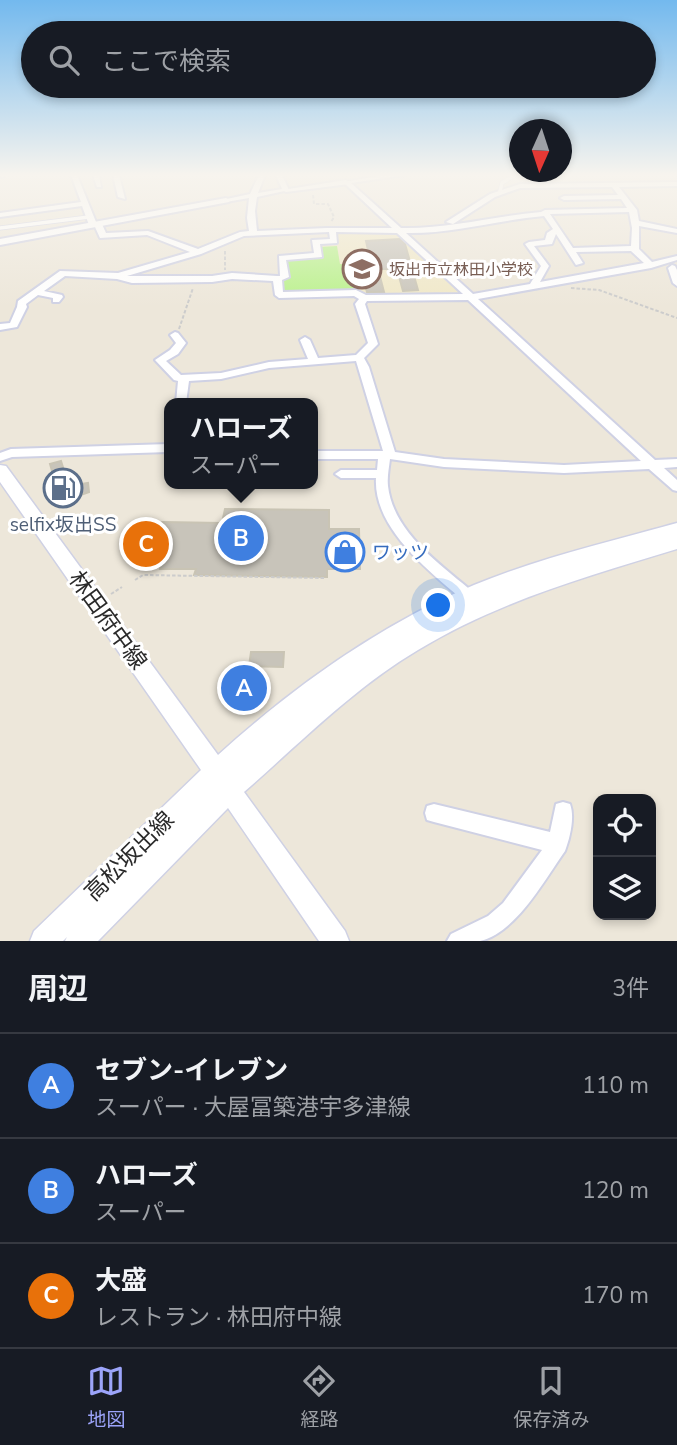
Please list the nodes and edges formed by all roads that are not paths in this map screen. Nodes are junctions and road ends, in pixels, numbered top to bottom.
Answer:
1 (92, 219) edge
2 (113, 219) edge
3 (251, 219) edge
4 (387, 219) edge
5 (455, 219) edge
6 (503, 219) edge
7 (549, 219) edge
8 (635, 219) edge
9 (94, 222) junction
10 (467, 223) junction
11 (636, 223) junction
12 (446, 227) junction
13 (0, 229) edge
14 (332, 230) junction
15 (557, 230) junction
16 (677, 231) edge
17 (401, 232) junction
18 (253, 233) junction
19 (477, 234) dead end
20 (458, 237) dead end
21 (0, 242) edge
22 (635, 248) junction
23 (571, 250) junction
24 (198, 252) junction
25 (677, 258) edge
26 (579, 264) dead end
27 (647, 266) junction
28 (675, 268) edge
29 (118, 276) junction
30 (277, 279) junction
31 (677, 282) edge
32 (534, 285) junction
33 (38, 292) junction
34 (472, 297) junction
35 (364, 298) junction
36 (55, 300) dead end
37 (0, 327) edge
38 (175, 335) road end
39 (305, 340) dead end
40 (359, 358) junction
41 (314, 362) junction
42 (184, 379) junction
43 (182, 398) edge
44 (164, 448) edge
45 (318, 455) edge
46 (387, 455) junction
47 (0, 457) edge
48 (677, 463) edge
49 (652, 464) junction
50 (0, 470) edge
51 (341, 474) dead end
52 (383, 474) junction
53 (677, 487) edge
54 (677, 530) edge
55 (677, 541) edge
56 (468, 596) junction
57 (222, 780) junction
58 (563, 811) dead end
59 (433, 813) dead end
60 (558, 844) junction
61 (44, 941) edge
62 (79, 941) edge
63 (335, 941) edge
64 (458, 941) edge

1 - 9 street
2 - 9 street
3 - 18 street
4 - 17 street
5 - 12 street
6 - 10 street
7 - 15 street
8 - 11 street
9 - 13 lane
9 - 21 street
9 - 24 street
10 - 12 street
10 - 19 street
11 - 16 street
11 - 22 street
12 - 17 street
12 - 20 street
14 - 17 street
14 - 18 street
14 - 30 street
15 - 23 street
15 - 32 street
17 - 34 street
18 - 24 street
22 - 23 street
22 - 27 street
23 - 26 street
24 - 29 street
25 - 27 street
27 - 28 street
27 - 32 street
28 - 31 street
29 - 30 street
29 - 33 street
30 - 35 street
32 - 34 street
33 - 36 street
33 - 37 street
34 - 35 street
34 - 49 street
35 - 40 street
38 - 42 street
39 - 41 street
40 - 41 street
40 - 46 street
41 - 42 street
42 - 43 street
44 - 47 street
45 - 46 street
46 - 49 street
46 - 52 street
48 - 49 street
49 - 53 street
50 - 57 main road, 林田府中線
51 - 52 street
52 - 56 street
54 - 56 main road
55 - 57 main road
56 - 57 main road
57 - 61 main road, 高松坂出線
57 - 62 main road, 高松坂出線
57 - 63 main road, 林田府中線
58 - 60 street
59 - 60 street
60 - 64 street

